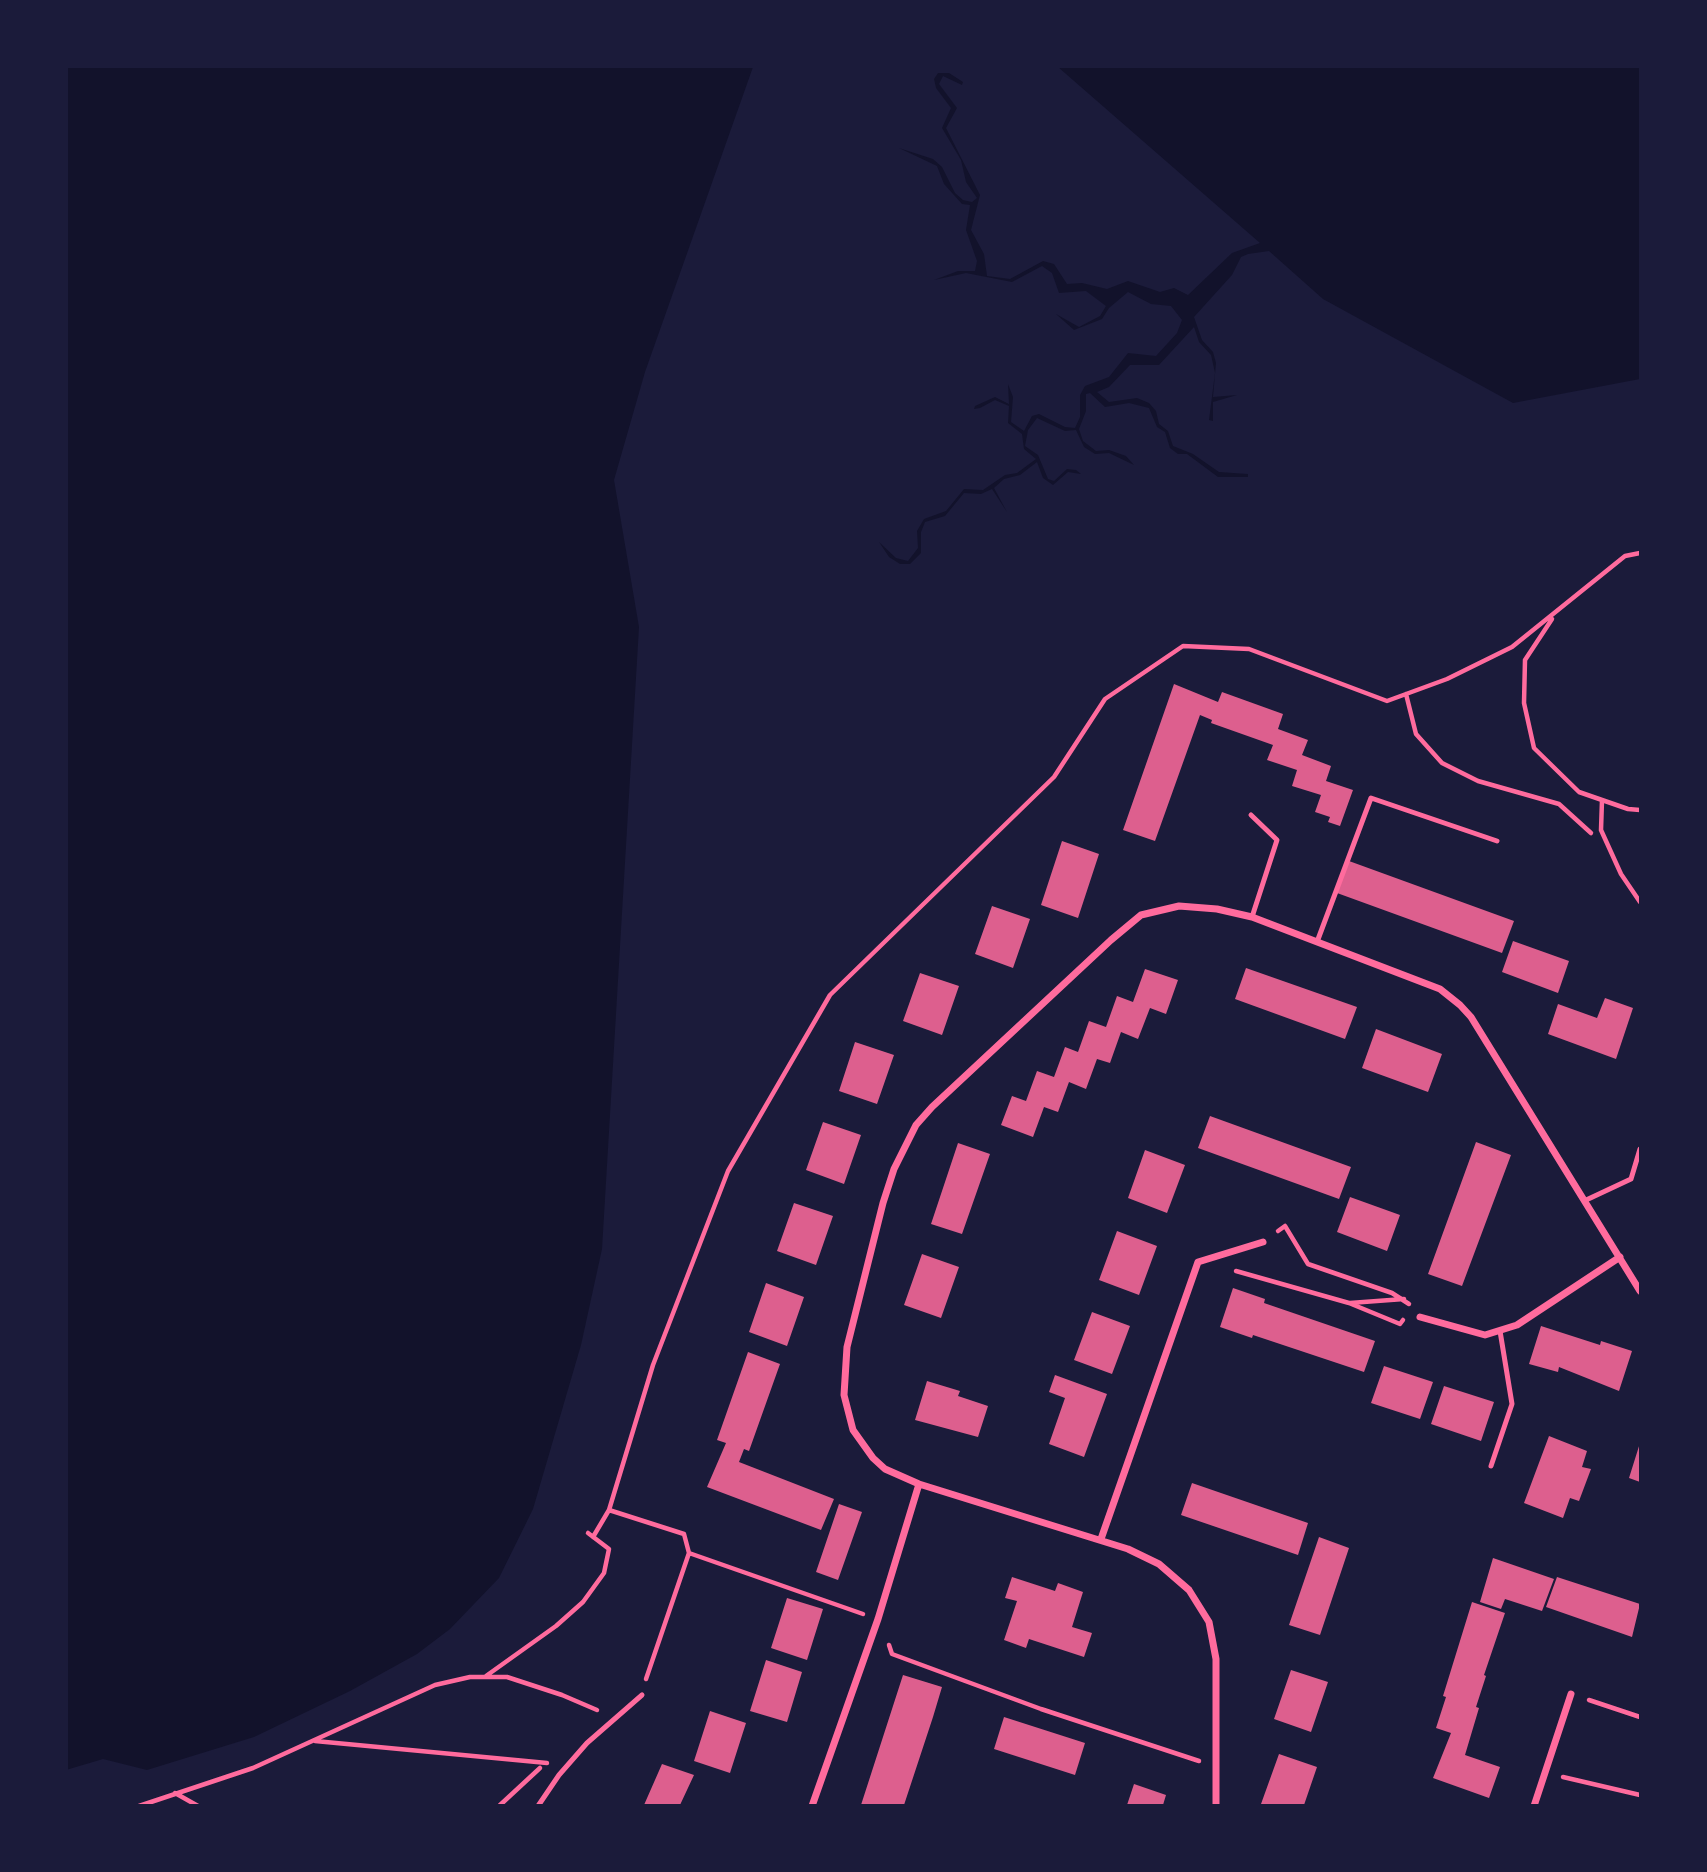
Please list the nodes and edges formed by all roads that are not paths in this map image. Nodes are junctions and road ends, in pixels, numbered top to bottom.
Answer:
1 (1251, 815) dead end
2 (1497, 841) dead end
3 (1252, 917) junction
4 (1317, 942) junction
5 (1640, 1149) edge
6 (1584, 1201) junction
7 (1263, 1242) road end
8 (1620, 1257) junction
9 (1640, 1291) edge
10 (1420, 1317) road end
11 (1500, 1331) junction
12 (1491, 1466) dead end
13 (919, 1484) junction
14 (1101, 1539) junction
15 (1571, 1694) road end
16 (642, 1695) road end
17 (538, 1805) edge
18 (812, 1805) edge
19 (1216, 1805) edge
20 (1534, 1805) edge

1 - 3 lane
2 - 4 lane
3 - 4 street
3 - 13 street
4 - 6 street
5 - 6 lane
6 - 8 street
7 - 14 street
8 - 9 street
8 - 11 street
10 - 11 street
11 - 12 lane
13 - 14 street
13 - 18 street
14 - 19 street
15 - 20 street
16 - 17 lane

